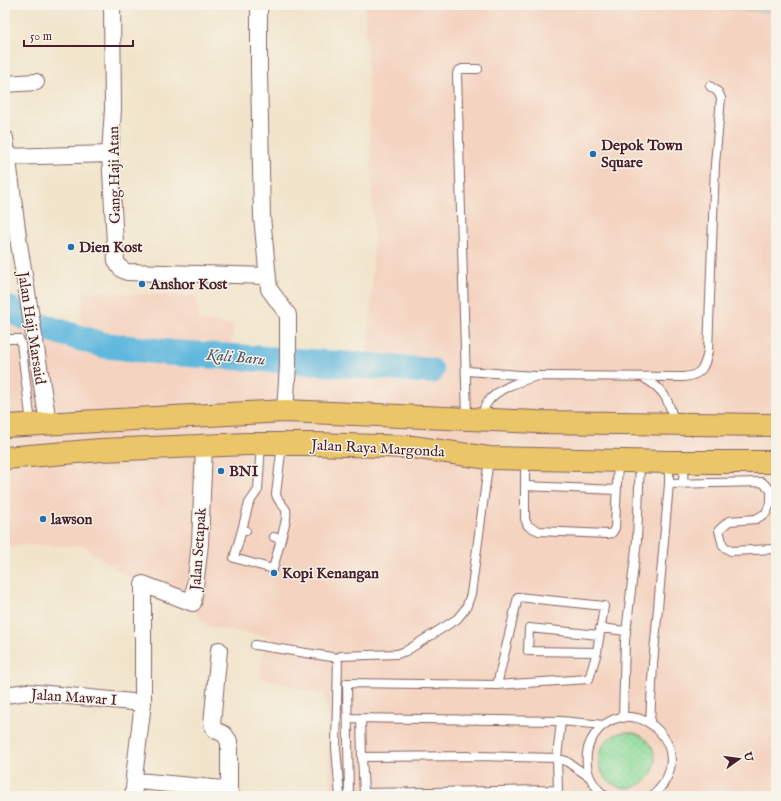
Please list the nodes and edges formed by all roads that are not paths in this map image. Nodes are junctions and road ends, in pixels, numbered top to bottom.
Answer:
1 (112, 5) edge
2 (259, 5) edge
3 (478, 69) dead end
4 (36, 82) dead end
5 (5, 84) edge
6 (710, 86) dead end
7 (5, 138) edge
8 (110, 154) junction
9 (6, 157) edge
10 (267, 276) junction
11 (5, 340) edge
12 (467, 371) junction
13 (537, 376) junction
14 (641, 377) junction
15 (285, 410) junction
16 (403, 416) junction
17 (473, 420) junction
18 (39, 423) junction
19 (675, 424) junction
20 (776, 425) edge
21 (5, 426) edge
22 (261, 444) junction
23 (283, 444) junction
24 (204, 447) junction
25 (403, 447) junction
26 (5, 458) edge
27 (489, 458) junction
28 (525, 458) junction
29 (618, 462) junction
30 (640, 462) junction
31 (776, 462) edge
32 (679, 470) junction
33 (670, 484) junction
34 (525, 486) junction
35 (617, 490) junction
36 (776, 549) edge
37 (626, 630) junction
38 (599, 631) junction
39 (255, 645) dead end
40 (219, 650) dead end
41 (597, 652) junction
42 (338, 658) junction
43 (497, 685) junction
44 (5, 695) edge
45 (143, 703) junction
46 (348, 718) junction
47 (361, 718) junction
48 (623, 718) junction
49 (562, 721) junction
50 (650, 723) junction
51 (604, 725) junction
52 (362, 757) junction
53 (557, 758) junction
54 (588, 776) junction
55 (136, 780) junction
56 (231, 793) edge
57 (459, 794) edge
58 (364, 795) edge
59 (133, 796) edge
60 (340, 796) edge
61 (349, 796) edge
62 (605, 796) edge
63 (652, 796) edge

1 - 8 street, Gang Haji Atan
2 - 10 street
3 - 12 lane
4 - 5 street
6 - 14 lane
7 - 9 street, Jalan Haji Marsaid
8 - 9 street
8 - 10 street, Gang Haji Atan
9 - 18 street, Jalan Haji Marsaid
10 - 15 street
11 - 18 lane
12 - 13 lane
12 - 17 lane
13 - 14 lane
13 - 17 lane
14 - 19 lane
15 - 16 main road
15 - 18 main road
16 - 17 main road
16 - 25 main road
17 - 19 main road
18 - 21 main road
19 - 20 main road
22 - 23 main road, Jalan Raya Margonda
22 - 23 lane
22 - 24 main road, Jalan Raya Margonda
23 - 25 main road, Jalan Raya Margonda
24 - 26 main road, Jalan Raya Margonda
24 - 45 street, Jalan Setapak
25 - 27 main road, Jalan Raya Margonda
27 - 28 main road, Jalan Raya Margonda
27 - 42 lane
28 - 29 main road, Jalan Raya Margonda
28 - 34 lane
29 - 30 main road, Jalan Raya Margonda
29 - 35 lane
30 - 32 main road, Jalan Raya Margonda
30 - 37 lane
31 - 32 main road, Jalan Raya Margonda
32 - 33 lane
32 - 33 lane
32 - 36 lane
33 - 50 lane
34 - 35 lane
34 - 35 lane
37 - 38 lane
37 - 48 lane
38 - 41 lane
38 - 41 lane
38 - 43 lane
39 - 42 lane
40 - 56 street
41 - 43 lane
42 - 60 lane
43 - 46 lane
44 - 45 street, Jalan Mawar I
45 - 55 street
46 - 47 lane
46 - 61 lane
47 - 49 lane
47 - 52 lane
48 - 50 lane
48 - 51 lane
49 - 51 lane
49 - 53 lane
50 - 63 lane
51 - 54 lane
52 - 53 lane
52 - 58 lane
53 - 54 lane
53 - 57 lane
54 - 62 lane
55 - 56 street
55 - 59 street
57 - 58 lane

